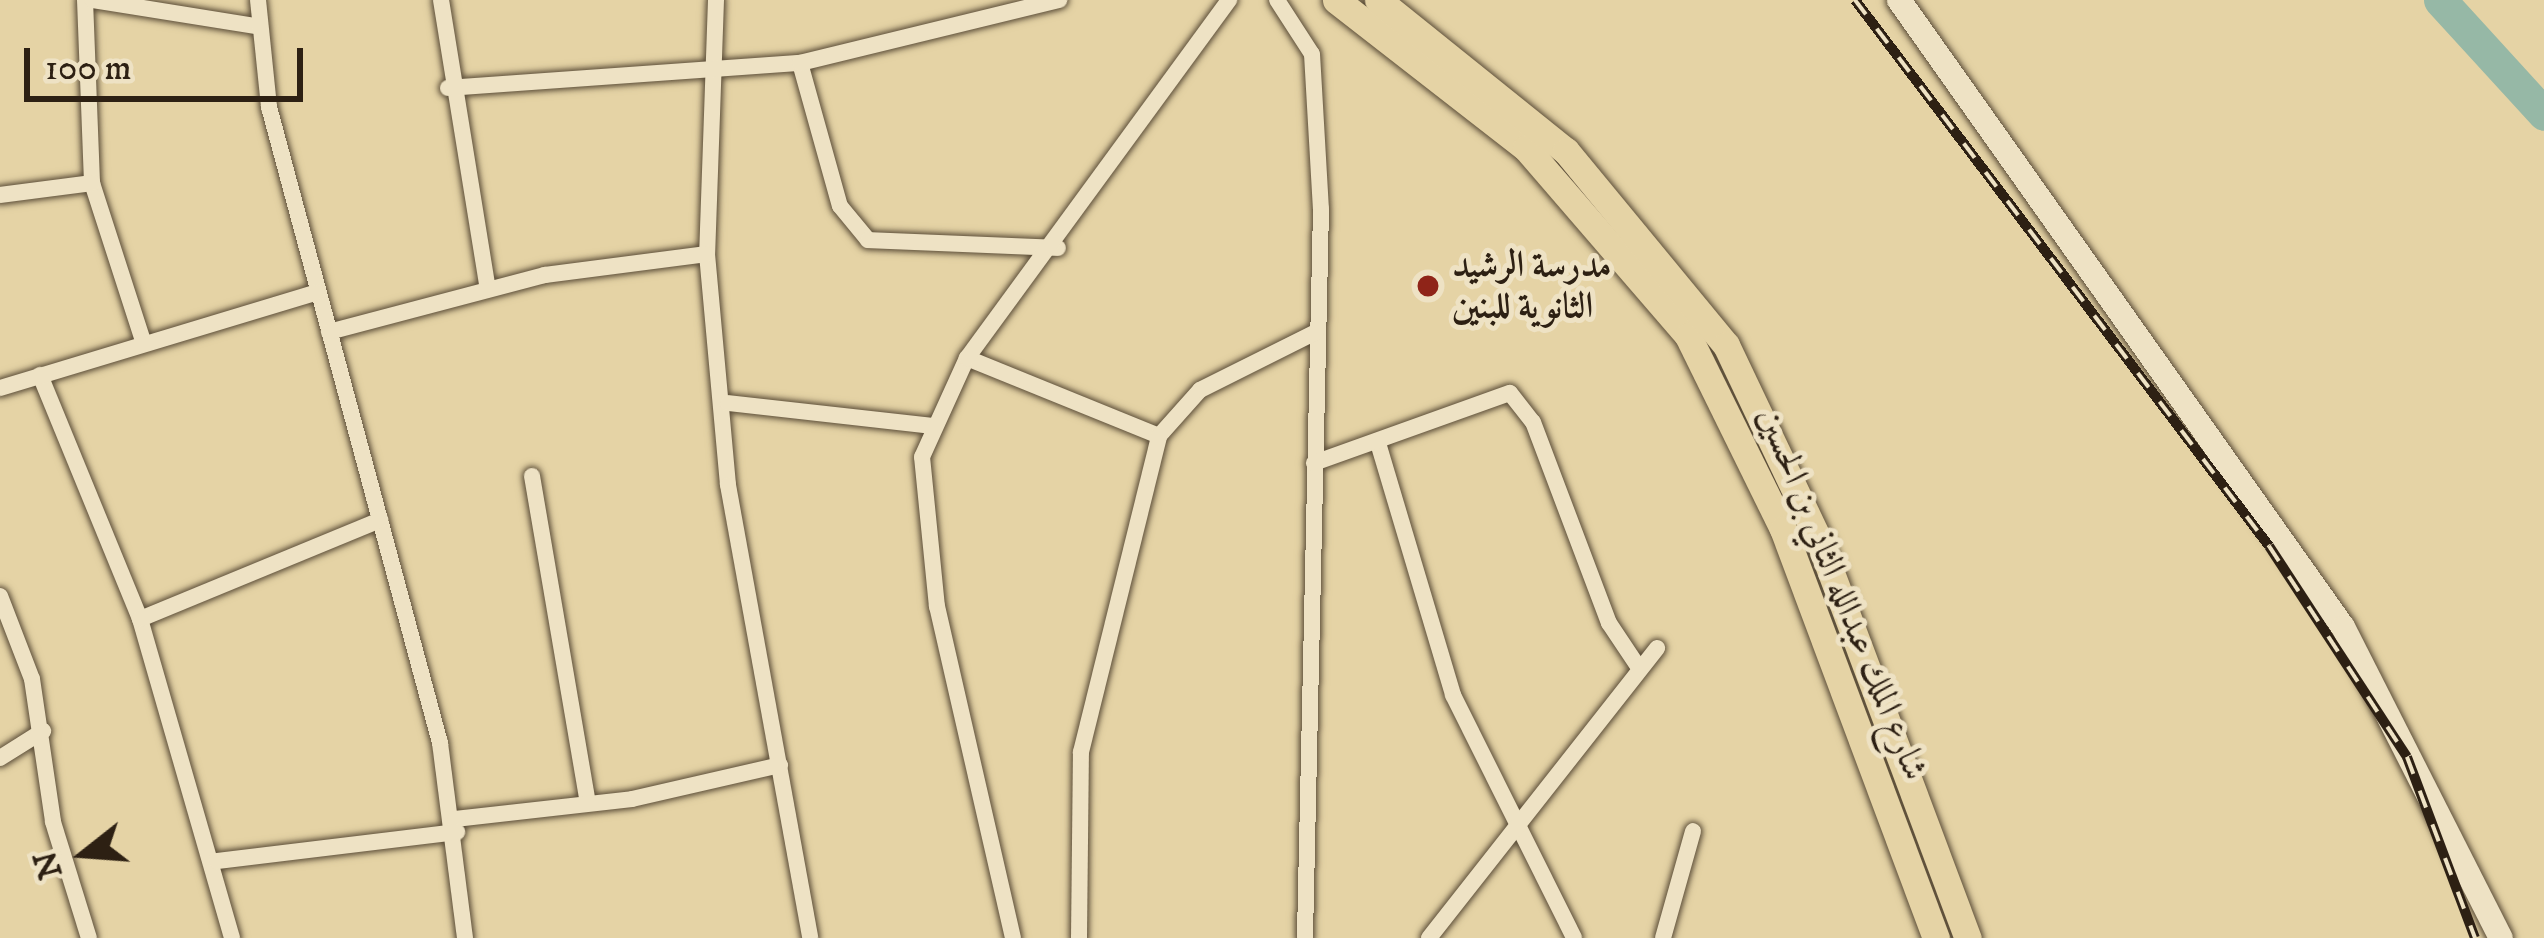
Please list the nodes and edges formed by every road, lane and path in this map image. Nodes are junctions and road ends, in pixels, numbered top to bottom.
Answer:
1 (89, 0) edge
2 (258, 0) edge
3 (441, 0) edge
4 (1059, 0) edge
5 (1229, 0) edge
6 (1277, 0) edge
7 (1336, 0) edge
8 (1378, 0) edge
9 (1899, 0) edge
10 (717, 1) edge
11 (256, 26) junction
12 (800, 63) junction
13 (710, 71) junction
14 (448, 88) junction
15 (92, 183) junction
16 (0, 195) edge
17 (1058, 248) junction
18 (707, 254) junction
19 (488, 289) junction
20 (317, 292) junction
21 (328, 332) junction
22 (1316, 332) junction
23 (142, 338) junction
24 (967, 358) junction
25 (40, 375) junction
26 (0, 388) edge
27 (728, 403) junction
28 (932, 427) junction
29 (1159, 436) junction
30 (1378, 443) junction
31 (1314, 463) junction
32 (532, 476) dead end
33 (380, 520) junction
34 (0, 596) edge
35 (1829, 606) junction
36 (140, 619) junction
37 (1657, 648) dead end
38 (1639, 668) junction
39 (43, 731) junction
40 (0, 758) edge
41 (780, 765) junction
42 (588, 802) junction
43 (1513, 822) junction
44 (456, 825) junction
45 (1694, 831) dead end
46 (217, 862) junction
47 (89, 938) edge
48 (232, 938) edge
49 (465, 938) edge
50 (810, 938) edge
51 (1013, 938) edge
52 (1079, 938) edge
53 (1305, 938) edge
54 (1430, 938) edge
55 (1574, 938) edge
56 (1663, 938) edge
57 (1936, 938) edge
58 (1968, 938) edge
59 (2501, 938) edge

1 - 11 street
1 - 15 street
2 - 11 street
3 - 14 street
4 - 12 street
5 - 17 street
6 - 22 street
7 - 35 main road, شارع الملك عبدالله الثاني بن الحسين
8 - 35 main road, شارع الملك عبدالله الثاني بن الحسين
9 - 59 street
10 - 13 street
11 - 20 street
12 - 13 street
12 - 17 street
13 - 14 street
13 - 18 street
14 - 19 street
15 - 16 street
15 - 23 street
17 - 24 street
18 - 19 street
18 - 27 street
19 - 21 street
20 - 21 street
20 - 23 street
21 - 33 street
22 - 29 street
22 - 31 street
23 - 25 street
24 - 28 street
24 - 29 street
25 - 26 street
25 - 36 street
27 - 28 street
27 - 41 street
28 - 51 street
29 - 52 street
30 - 31 street
30 - 38 street
30 - 43 street
31 - 53 street
32 - 42 street
33 - 36 street
33 - 44 street
34 - 39 street
35 - 57 main road, شارع الملك عبدالله الثاني بن الحسين
35 - 58 main road, شارع الملك عبدالله الثاني بن الحسين
36 - 46 street
37 - 38 street
38 - 43 street
39 - 40 street
39 - 47 street
41 - 42 street
41 - 50 street
42 - 44 street
43 - 54 street
43 - 55 street
44 - 46 street
44 - 49 street
45 - 56 street
46 - 48 street

